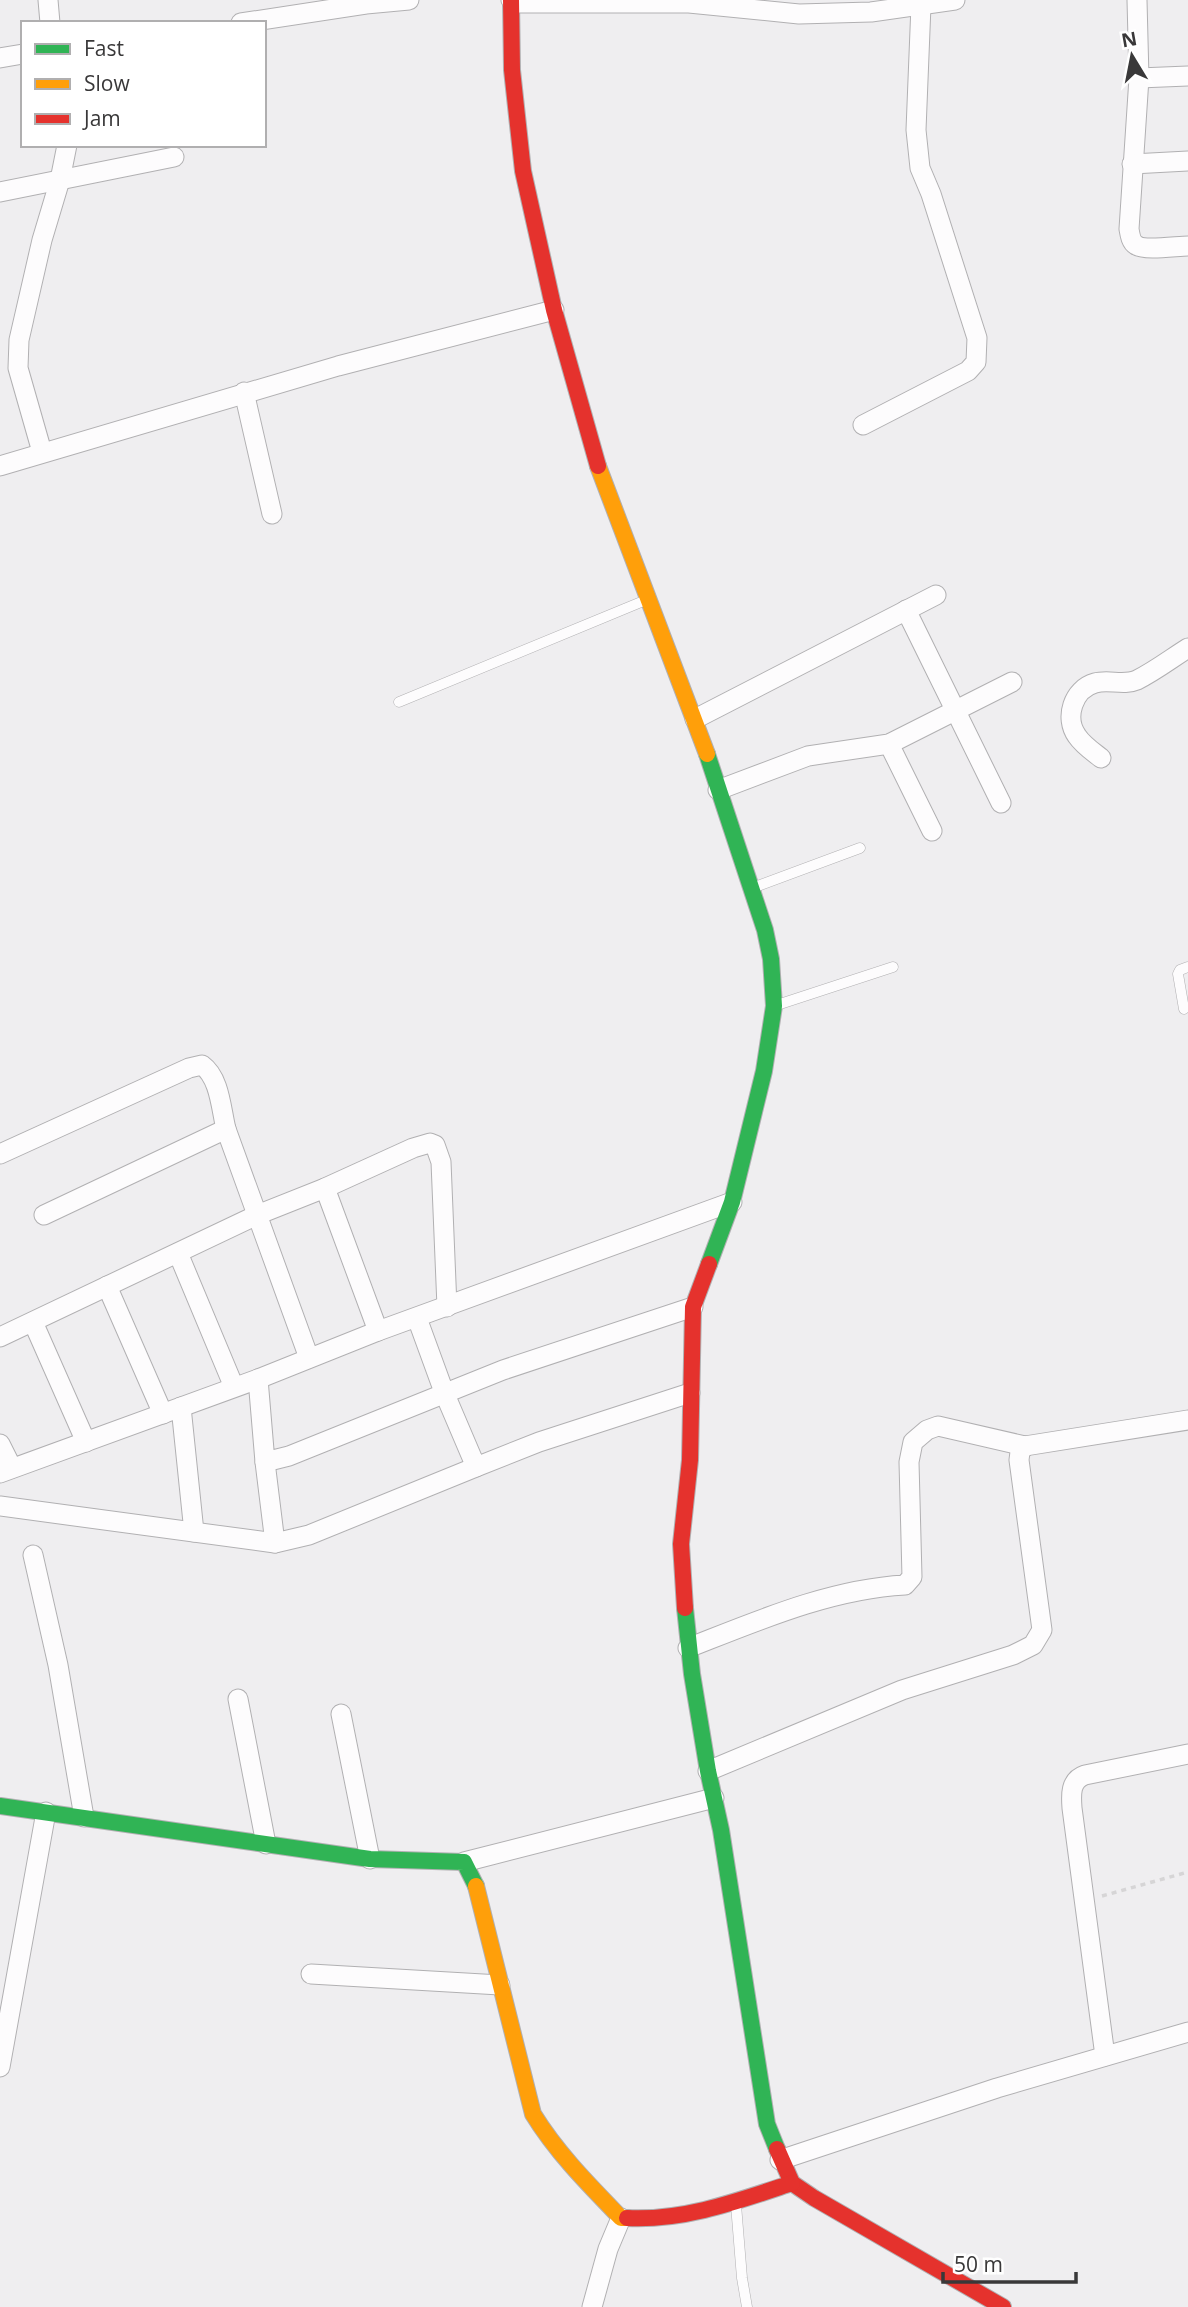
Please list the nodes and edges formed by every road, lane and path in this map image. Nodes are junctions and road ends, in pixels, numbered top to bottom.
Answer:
1 (48, 0) edge
2 (409, 0) edge
3 (956, 0) edge
4 (1137, 0) edge
5 (513, 1) edge
6 (921, 5) junction
7 (50, 21) edge
8 (255, 21) edge
9 (21, 54) edge
10 (0, 58) edge
11 (1188, 76) edge
12 (1139, 78) junction
13 (67, 147) edge
14 (174, 158) dead end
15 (1188, 161) edge
16 (1132, 164) junction
17 (60, 180) junction
18 (0, 192) edge
19 (1188, 246) edge
20 (554, 310) junction
21 (244, 392) junction
22 (863, 425) dead end
23 (42, 452) junction
24 (0, 466) edge
25 (272, 514) dead end
26 (936, 595) dead end
27 (650, 598) junction
28 (906, 611) junction
29 (1188, 648) edge
30 (1012, 682) dead end
31 (399, 702) dead end
32 (955, 710) junction
33 (695, 719) junction
34 (889, 744) junction
35 (1101, 758) dead end
36 (718, 790) junction
37 (1001, 803) dead end
38 (932, 831) dead end
39 (860, 848) dead end
40 (751, 888) junction
41 (893, 967) dead end
42 (1188, 967) edge
43 (774, 1006) junction
44 (1184, 1009) dead end
45 (226, 1129) junction
46 (0, 1154) edge
47 (325, 1188) junction
48 (732, 1202) junction
49 (44, 1215) dead end
50 (257, 1215) junction
51 (178, 1253) junction
52 (107, 1286) junction
53 (447, 1307) junction
54 (693, 1307) junction
55 (416, 1318) junction
56 (33, 1322) junction
57 (378, 1331) junction
58 (0, 1337) edge
59 (309, 1357) junction
60 (258, 1379) junction
61 (234, 1387) junction
62 (444, 1392) junction
63 (690, 1393) junction
64 (172, 1411) junction
65 (1188, 1420) edge
66 (86, 1442) junction
67 (0, 1444) edge
68 (1025, 1446) junction
69 (265, 1462) junction
70 (477, 1467) junction
71 (6, 1471) edge
72 (0, 1507) edge
73 (194, 1532) junction
74 (275, 1543) junction
75 (33, 1555) dead end
76 (688, 1648) junction
77 (238, 1699) dead end
78 (341, 1714) dead end
79 (1188, 1754) edge
80 (708, 1771) junction
81 (714, 1798) junction
82 (0, 1806) edge
83 (46, 1812) junction
84 (84, 1817) junction
85 (267, 1844) junction
86 (370, 1859) junction
87 (464, 1862) junction
88 (1188, 1872) edge
89 (1085, 1901) junction
90 (311, 1974) dead end
91 (500, 1985) junction
92 (1188, 2032) edge
93 (1105, 2056) junction
94 (0, 2067) edge
95 (780, 2161) junction
96 (792, 2183) junction
97 (736, 2201) junction
98 (621, 2218) junction
99 (592, 2307) edge
100 (747, 2307) edge
101 (1003, 2307) edge

1 - 7 street
2 - 8 street
3 - 6 street
4 - 12 street
5 - 6 street
5 - 20 street
6 - 22 street
9 - 10 street
11 - 12 street
12 - 16 street
13 - 17 street
14 - 17 street
15 - 16 street
16 - 19 street
17 - 18 street
17 - 23 street
20 - 21 street
20 - 27 street
21 - 23 street
21 - 25 street
23 - 24 street
26 - 28 street
27 - 31 lane
27 - 33 street
28 - 32 street
28 - 33 street
29 - 35 street
30 - 32 street
32 - 34 street
32 - 37 street
33 - 36 street
34 - 36 street
34 - 38 street
36 - 40 street
39 - 40 lane
40 - 43 street
41 - 43 lane
42 - 44 lane
43 - 48 street
45 - 46 street
45 - 49 street
45 - 50 street
47 - 50 street
47 - 53 street
47 - 57 street
48 - 53 street
48 - 54 street
50 - 51 street
50 - 59 street
51 - 52 street
51 - 61 street
52 - 56 street
52 - 64 street
53 - 55 street
54 - 62 street
54 - 63 street
55 - 57 street
55 - 62 street
56 - 58 street
56 - 66 street
57 - 59 street
59 - 60 street
60 - 61 street
60 - 69 street
61 - 64 street
62 - 69 street
62 - 70 street
63 - 70 street
63 - 76 street
64 - 66 street
64 - 73 street
65 - 68 street
66 - 71 street
67 - 71 street
68 - 76 street
68 - 80 street
69 - 74 street
70 - 74 street
72 - 73 street
73 - 74 street
75 - 84 street
76 - 80 street
77 - 85 street
78 - 86 street
79 - 89 street
80 - 81 street
81 - 87 street
81 - 95 street
82 - 83 street
83 - 84 street
83 - 94 street
84 - 85 street
85 - 86 street
86 - 87 street
87 - 91 street
88 - 89 path
89 - 93 street
90 - 91 street
91 - 98 street
92 - 93 street
93 - 95 street
95 - 96 street
96 - 97 street
96 - 101 street
97 - 98 street
97 - 100 lane
98 - 99 street

